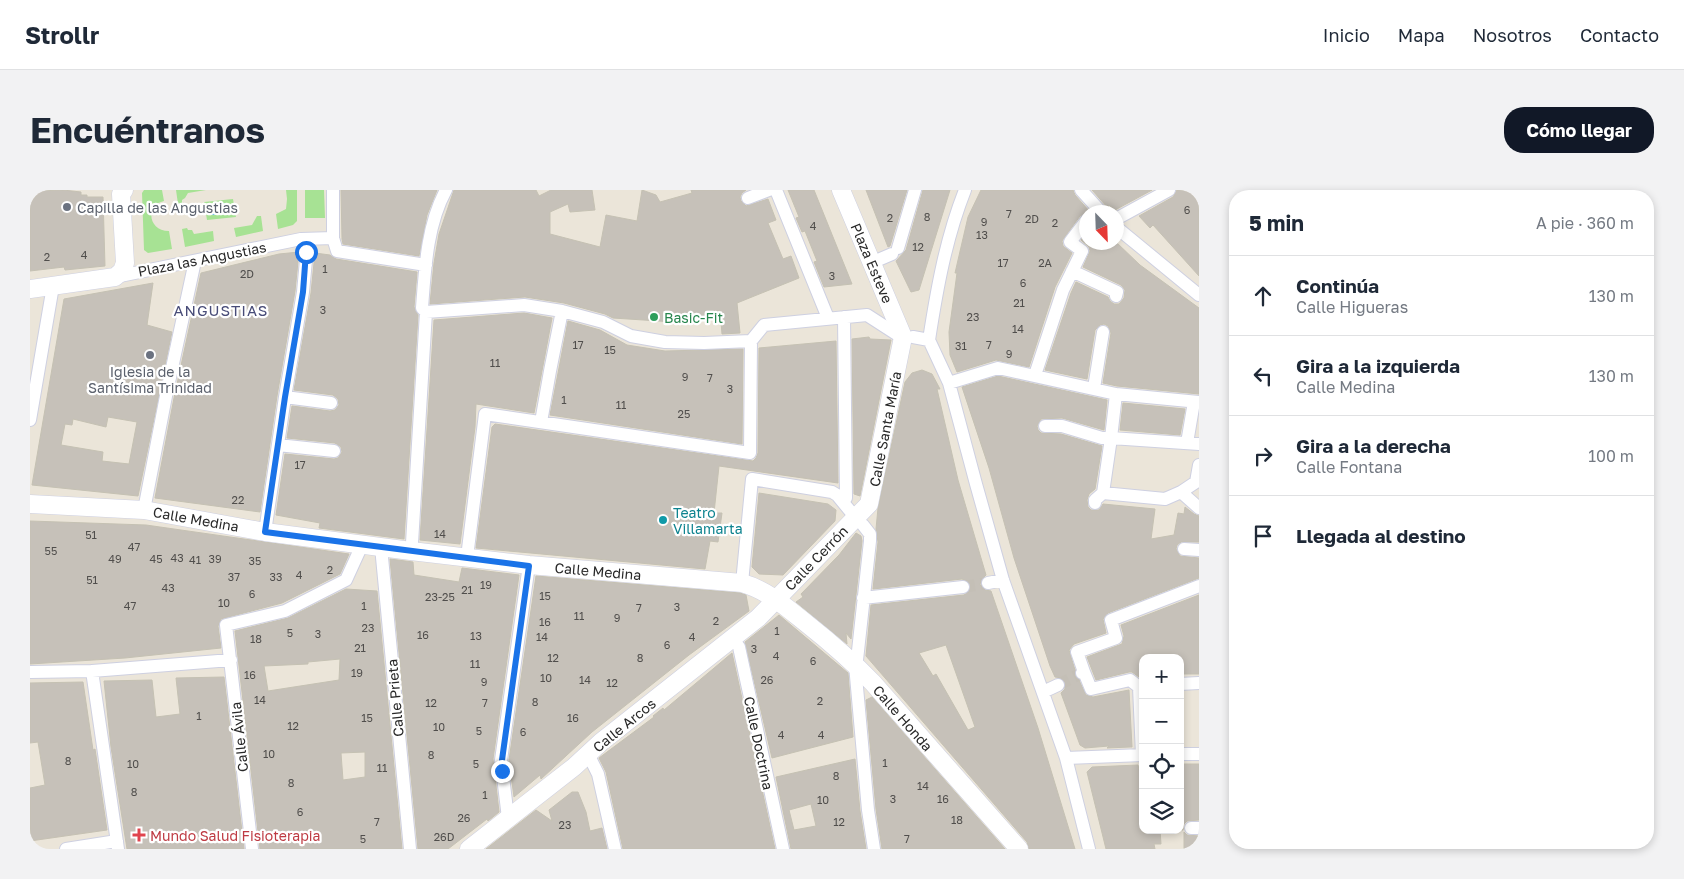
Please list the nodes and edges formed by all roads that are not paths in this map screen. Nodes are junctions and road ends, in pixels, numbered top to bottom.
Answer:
1 (333, 190) edge
2 (446, 190) edge
3 (768, 190) edge
4 (776, 190) edge
5 (842, 190) edge
6 (915, 190) edge
7 (965, 190) edge
8 (1081, 190) edge
9 (1168, 190) edge
10 (121, 191) edge
11 (748, 198) dead end
12 (1092, 205) edge
13 (1124, 215) edge
14 (1079, 230) edge
15 (1124, 234) edge
16 (333, 238) junction
17 (308, 239) junction
18 (1079, 250) edge
19 (1080, 250) edge
20 (878, 260) dead end
21 (195, 261) junction
22 (426, 264) junction
23 (1072, 271) junction
24 (115, 277) junction
25 (53, 286) junction
26 (30, 288) edge
27 (1199, 295) edge
28 (1116, 296) dead end
29 (562, 311) junction
30 (426, 312) junction
31 (844, 317) junction
32 (828, 318) junction
33 (1102, 332) dead end
34 (905, 336) junction
35 (751, 340) junction
36 (929, 340) junction
37 (1035, 375) junction
38 (949, 383) junction
39 (1094, 388) junction
40 (1116, 394) junction
41 (285, 397) junction
42 (331, 402) dead end
43 (1196, 402) edge
44 (30, 420) edge
45 (541, 422) junction
46 (1045, 426) dead end
47 (1111, 438) junction
48 (1193, 444) edge
49 (278, 445) junction
50 (334, 451) dead end
51 (1199, 465) edge
52 (1181, 492) junction
53 (846, 498) dead end
54 (30, 504) edge
55 (1199, 508) edge
56 (144, 510) junction
57 (859, 521) junction
58 (265, 532) junction
59 (412, 543) dead end
60 (362, 545) junction
61 (381, 548) junction
62 (1184, 549) dead end
63 (1199, 550) edge
64 (467, 557) junction
65 (529, 566) junction
66 (1003, 580) junction
67 (988, 582) tunnel mouth
68 (742, 583) junction
69 (1199, 586) edge
70 (963, 587) tunnel mouth
71 (776, 598) junction
72 (863, 598) junction
73 (733, 639) junction
74 (230, 660) junction
75 (856, 662) junction
76 (92, 670) junction
77 (30, 672) edge
78 (1199, 683) edge
79 (1058, 684) tunnel mouth
80 (1184, 684) edge
81 (1139, 686) edge
82 (1043, 692) junction
83 (1141, 699) edge
84 (1142, 744) edge
85 (588, 754) junction
86 (1184, 754) edge
87 (1199, 754) edge
88 (1139, 755) edge
89 (1066, 758) junction
90 (508, 818) junction
91 (117, 845) edge
92 (66, 849) edge
93 (252, 849) edge
94 (410, 849) edge
95 (469, 849) edge
96 (615, 849) edge
97 (783, 849) edge
98 (874, 849) edge
99 (1019, 849) edge
100 (1089, 849) edge

1 - 16 street
2 - 22 street
3 - 11 street
4 - 32 street
5 - 34 street, Plaza Esteve
6 - 20 street
7 - 36 street
8 - 12 street
9 - 13 street
10 - 24 street, Plaza las Angustias
14 - 18 street
15 - 27 street
16 - 17 street, Plaza las Angustias
16 - 22 street
17 - 21 street, Plaza las Angustias
17 - 41 street
19 - 23 street
21 - 24 street, Plaza las Angustias
21 - 56 street
22 - 30 street
23 - 28 street
23 - 37 street
24 - 25 street
25 - 26 street
25 - 44 street
29 - 30 street
29 - 35 street
29 - 45 street
30 - 59 street
31 - 32 street
31 - 34 street
31 - 53 street
32 - 35 street
33 - 39 street
34 - 36 street
34 - 57 street, Calle Santa María
35 - 45 street
36 - 38 street
37 - 38 street
37 - 39 street
38 - 66 street
39 - 40 street
40 - 43 street
40 - 47 street
41 - 42 street
41 - 49 street
43 - 48 street
45 - 64 street
46 - 47 street
47 - 48 street
47 - 52 street
49 - 50 street
49 - 58 street
51 - 52 street
52 - 55 street
54 - 56 street, Calle Medina
56 - 58 street, Calle Medina
57 - 68 street
57 - 71 street, Calle Cerrón
57 - 72 street
58 - 60 street, Calle Medina
60 - 61 street, Calle Medina
60 - 74 street, Calle Ávila
61 - 64 street, Calle Medina
61 - 94 street, Calle Prieta
62 - 63 street
64 - 65 street, Calle Medina
65 - 68 street, Calle Medina
65 - 90 street
66 - 67 street
66 - 82 street
68 - 71 street, Calle Medina
69 - 81 street
70 - 72 street
71 - 73 street, Calle Arcos
71 - 75 street, Calle Honda
72 - 75 street
73 - 85 street, Calle Arcos
73 - 97 street, Calle Doctrina
74 - 76 street
74 - 93 street, Calle Ávila
75 - 98 street
75 - 99 street, Calle Honda
76 - 77 street
76 - 91 street
78 - 80 street
79 - 82 street
82 - 89 street
83 - 84 street
85 - 90 street, Calle Arcos
85 - 96 street
86 - 87 street
88 - 89 street
89 - 100 street
90 - 95 street, Calle Arcos
91 - 92 street

